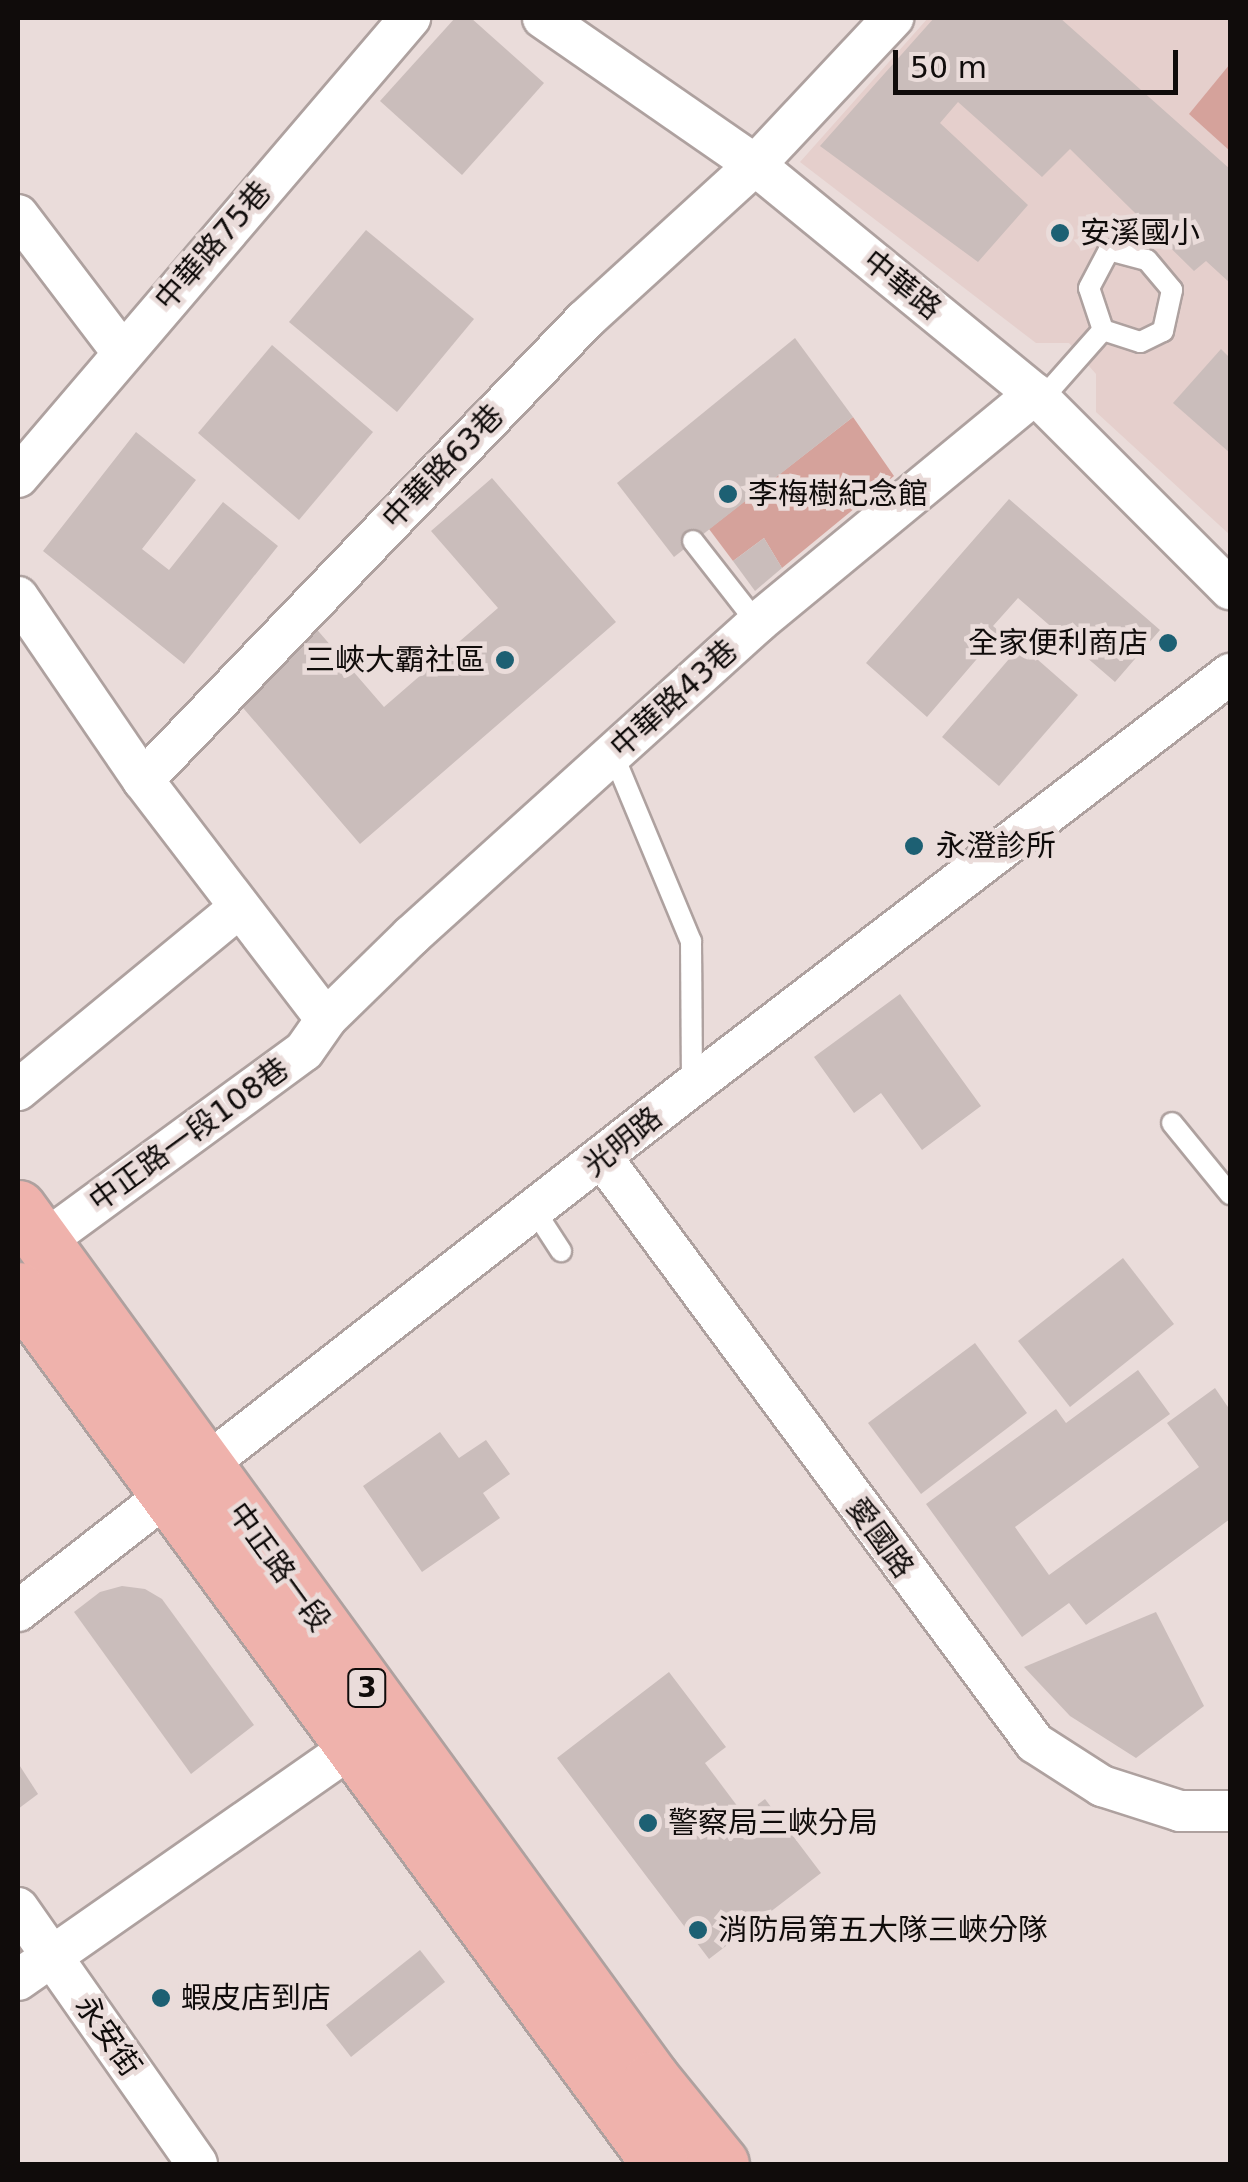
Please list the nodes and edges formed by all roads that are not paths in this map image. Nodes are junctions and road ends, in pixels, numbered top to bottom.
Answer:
1 (410, 18) edge
2 (543, 18) edge
3 (892, 18) edge
4 (755, 165) junction
5 (18, 215) edge
6 (1103, 330) junction
7 (122, 352) junction
8 (1038, 397) junction
9 (18, 477) edge
10 (693, 542) dead end
11 (1230, 589) edge
12 (18, 597) edge
13 (756, 623) junction
14 (1230, 674) edge
15 (613, 754) junction
16 (143, 780) junction
17 (239, 908) junction
18 (326, 1018) junction
19 (692, 1086) junction
20 (18, 1090) edge
21 (1172, 1124) dead end
22 (603, 1159) junction
23 (1230, 1194) edge
24 (536, 1211) junction
25 (30, 1225) edge
26 (561, 1250) dead end
27 (18, 1290) edge
28 (188, 1482) junction
29 (18, 1612) edge
30 (350, 1748) junction
31 (1230, 1811) edge
32 (449, 1841) junction
33 (18, 1908) edge
34 (53, 1956) junction
35 (18, 1980) edge
36 (198, 2164) edge
37 (660, 2164) edge
38 (721, 2164) edge

1 - 7 street, 中華路75巷
2 - 4 street, 中華路
3 - 4 street, 中華路63巷
4 - 8 street, 中華路
4 - 16 street, 中華路63巷
5 - 7 street
6 - 6 lane
6 - 8 lane
7 - 9 street, 中華路75巷
8 - 11 street, 中華路
8 - 13 street, 中華路43巷
10 - 13 lane
12 - 16 street
13 - 15 street, 中華路43巷
14 - 19 street, 光明路
15 - 18 street, 中華路43巷
15 - 19 lane
16 - 17 street
17 - 18 street
17 - 20 street
18 - 25 street, 中正路一段108巷
19 - 22 street, 光明路
21 - 23 lane
22 - 24 street, 光明路
22 - 31 street, 愛國路
24 - 26 lane
24 - 28 street, 光明路
25 - 28 main road, 中正路一段 / 3
27 - 28 main road, 中正路一段 / 3
28 - 29 street, 光明路
28 - 30 main road, 中正路一段 / 3
28 - 32 main road, 中正路一段 / 3
30 - 32 main road, 中正路一段 / 3
30 - 34 street
32 - 37 main road, 中正路一段 / 3
32 - 38 main road, 中正路一段 / 3
33 - 34 street, 永安街
34 - 35 street
34 - 36 street, 永安街

